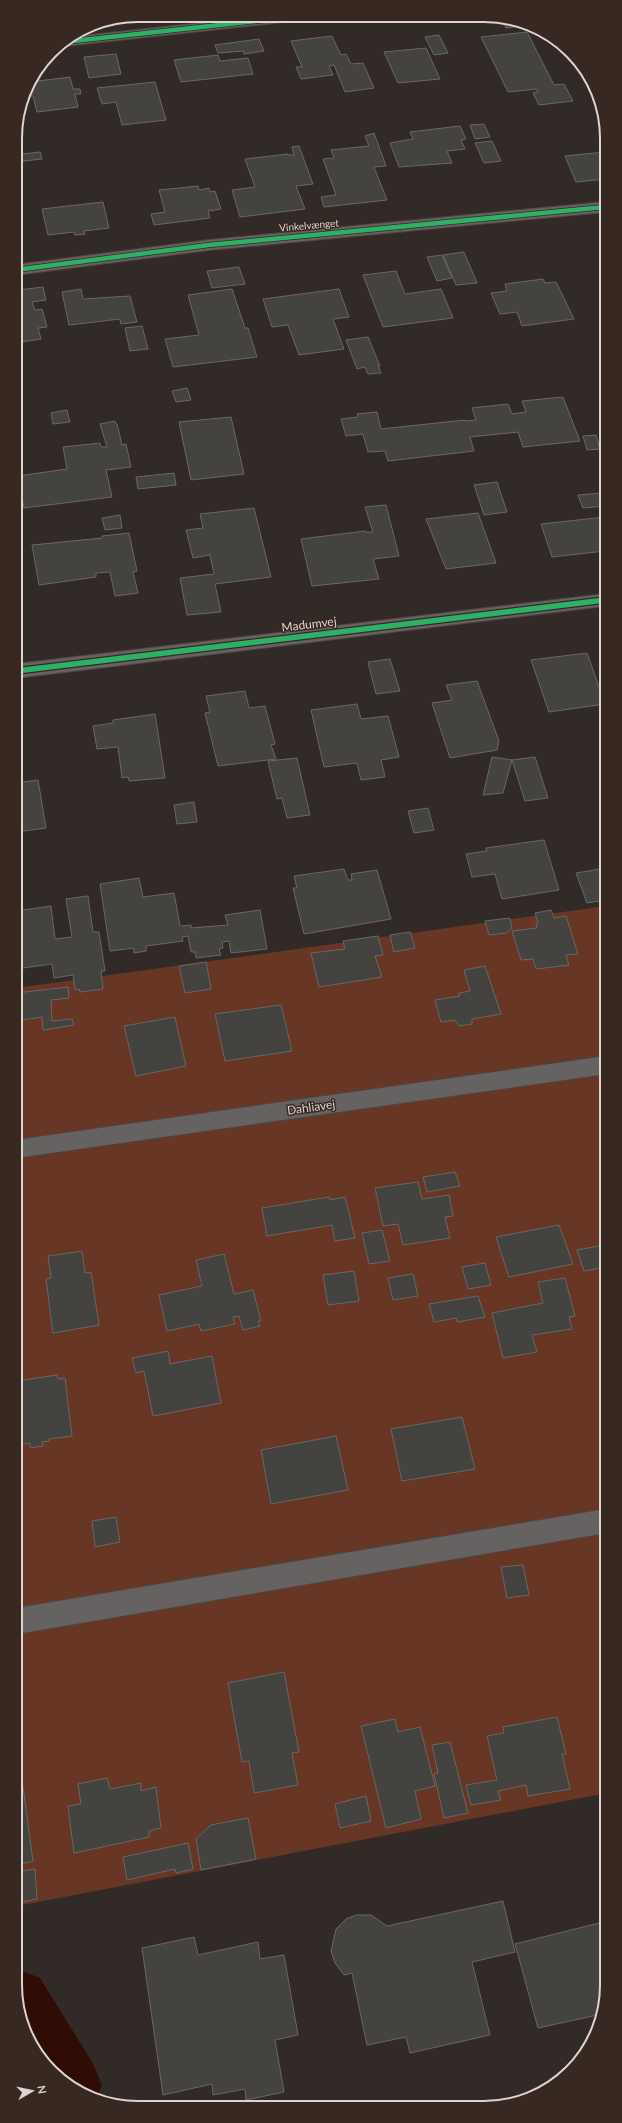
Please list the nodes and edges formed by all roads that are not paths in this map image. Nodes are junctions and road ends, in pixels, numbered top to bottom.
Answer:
1 (213, 22) edge
2 (106, 27) edge
3 (115, 36) junction
4 (73, 41) edge
5 (600, 207) edge
6 (22, 269) edge
7 (600, 601) edge
8 (22, 670) edge
9 (600, 1066) edge
10 (22, 1148) edge
11 (600, 1522) edge
12 (22, 1620) edge

1 - 3 street
2 - 3 street
3 - 4 street
5 - 6 street, Vinkelvænget
7 - 8 street, Madumvej
9 - 10 street, Dahliavej
11 - 12 street

